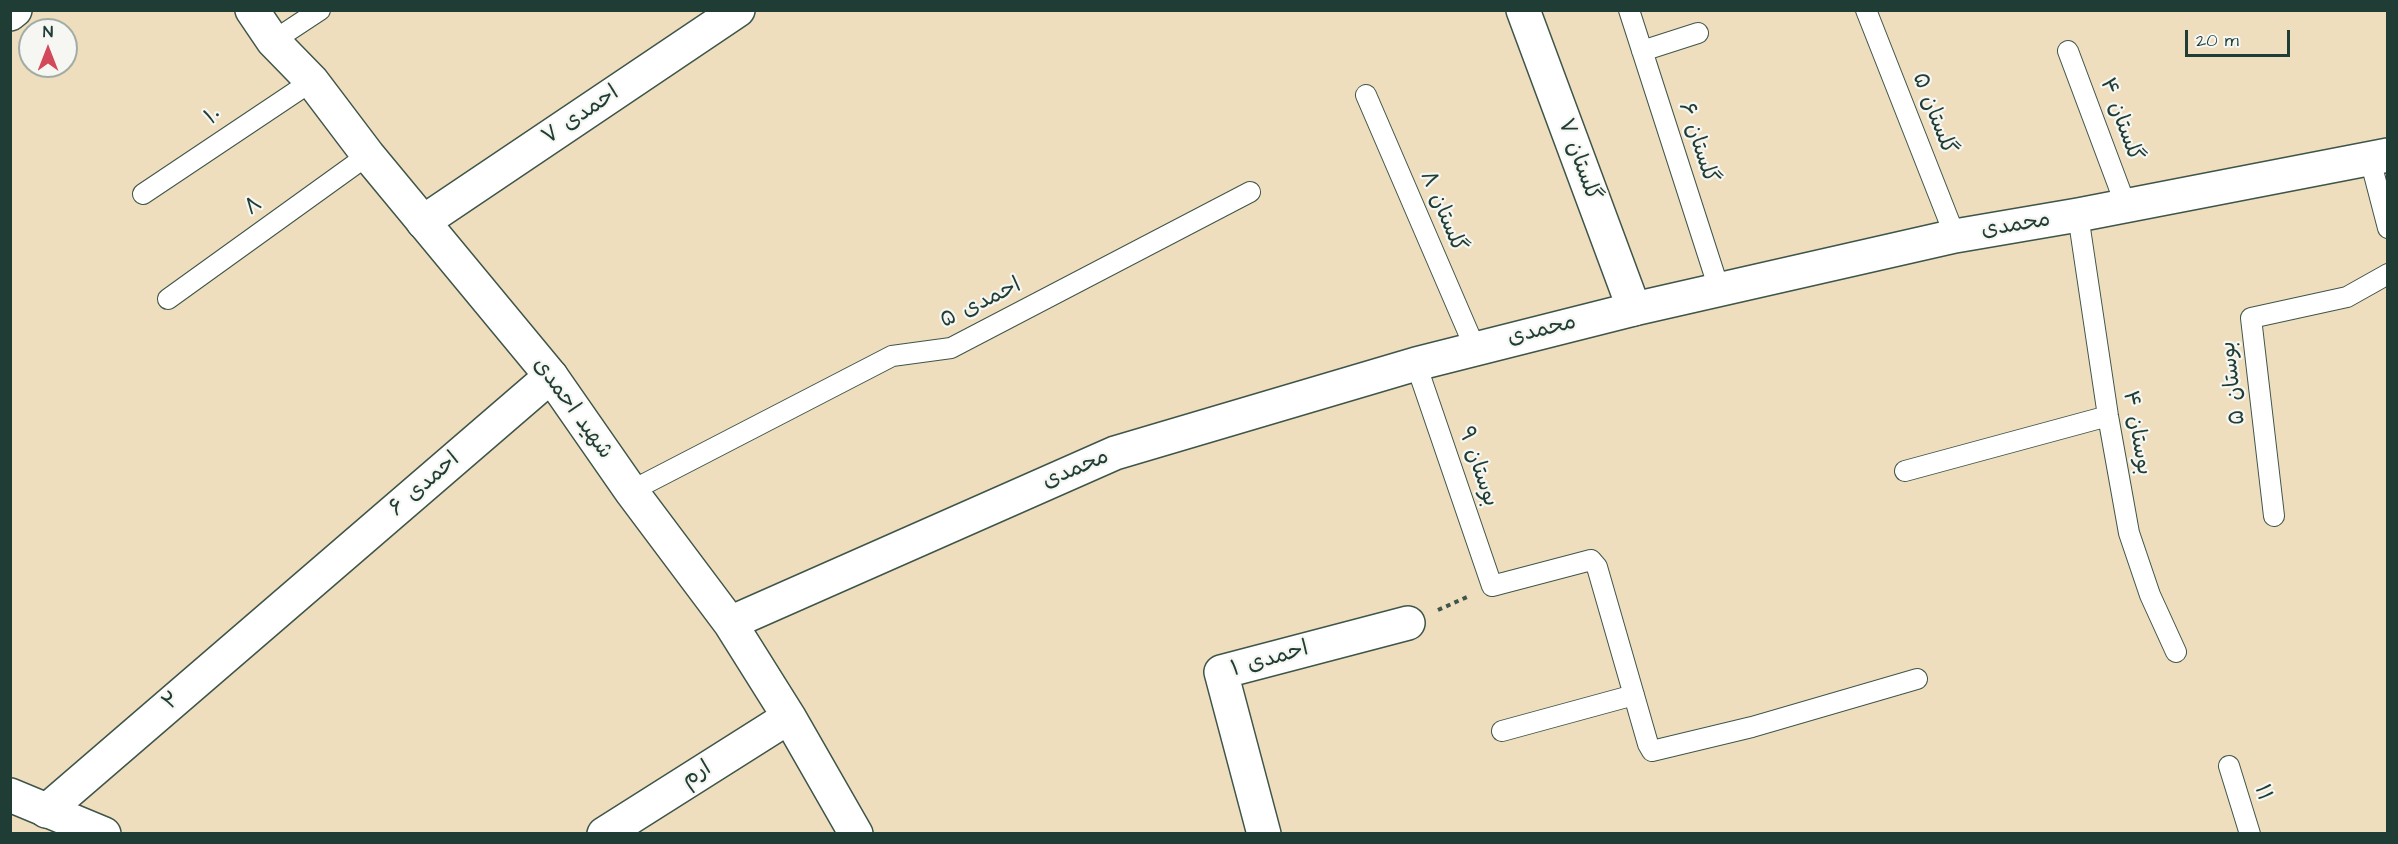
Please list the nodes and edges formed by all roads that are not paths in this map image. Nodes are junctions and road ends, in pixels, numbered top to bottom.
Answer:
1 (15, 10) edge
2 (252, 10) edge
3 (320, 10) edge
4 (738, 10) edge
5 (1523, 10) edge
6 (1629, 10) edge
7 (1866, 10) edge
8 (10, 14) edge
9 (1698, 33) dead end
10 (273, 41) junction
11 (1642, 51) junction
12 (2068, 51) dead end
13 (312, 81) junction
14 (1366, 95) dead end
15 (368, 154) junction
16 (2379, 157) edge
17 (1250, 192) dead end
18 (143, 194) dead end
19 (2126, 206) junction
20 (2078, 215) junction
21 (423, 222) junction
22 (2388, 228) edge
23 (1955, 236) junction
24 (2388, 274) edge
25 (1719, 289) junction
26 (168, 299) dead end
27 (1634, 309) junction
28 (1475, 348) junction
29 (1416, 364) junction
30 (551, 376) junction
31 (2108, 416) junction
32 (1905, 471) dead end
33 (631, 491) junction
34 (2274, 516) dead end
35 (299, 593) joint
36 (730, 623) junction
37 (1408, 623) road end
38 (2176, 652) dead end
39 (1917, 679) dead end
40 (1634, 695) junction
41 (789, 717) junction
42 (1502, 731) dead end
43 (2229, 766) dead end
44 (10, 795) edge
45 (46, 811) junction
46 (104, 834) edge
47 (604, 834) edge
48 (856, 834) edge
49 (1264, 834) edge
50 (2250, 834) edge

1 - 8 street
2 - 10 street, شهید احمدی
3 - 10 lane
4 - 21 street, احمدی ۷
5 - 27 street, گلستان ۷
6 - 11 lane, گلستان ۶
7 - 23 lane, گلستان ۵
9 - 11 lane
10 - 13 street, شهید احمدی
11 - 25 lane, گلستان ۶
12 - 19 lane, گلستان ۴
13 - 15 street, شهید احمدی
13 - 18 lane, ۱۰
14 - 28 lane, گلستان ۸
15 - 21 street, شهید احمدی
15 - 26 lane, ۸
16 - 19 street, محمدی
16 - 22 lane
17 - 33 lane, احمدی ۵
19 - 20 street, محمدی
20 - 23 street, محمدی
20 - 31 lane, بوستان ۴
21 - 30 street, شهید احمدی
23 - 25 street, محمدی
24 - 34 lane, بوستان ۵
25 - 27 street, محمدی
27 - 28 street, محمدی
28 - 29 street, محمدی
29 - 36 street, محمدی
29 - 40 lane, بوستان ۹
30 - 33 street, شهید احمدی
30 - 35 street, احمدی ۶
31 - 32 lane
31 - 38 lane, بوستان ۴
33 - 36 street, شهید احمدی
35 - 45 street, ۲
36 - 41 street, شهید احمدی
37 - 49 street, احمدی ۱
39 - 40 lane
40 - 42 lane
41 - 47 street, ارم
41 - 48 street, شهید احمدی
43 - 50 lane, ۱۱
44 - 45 street
45 - 46 street

